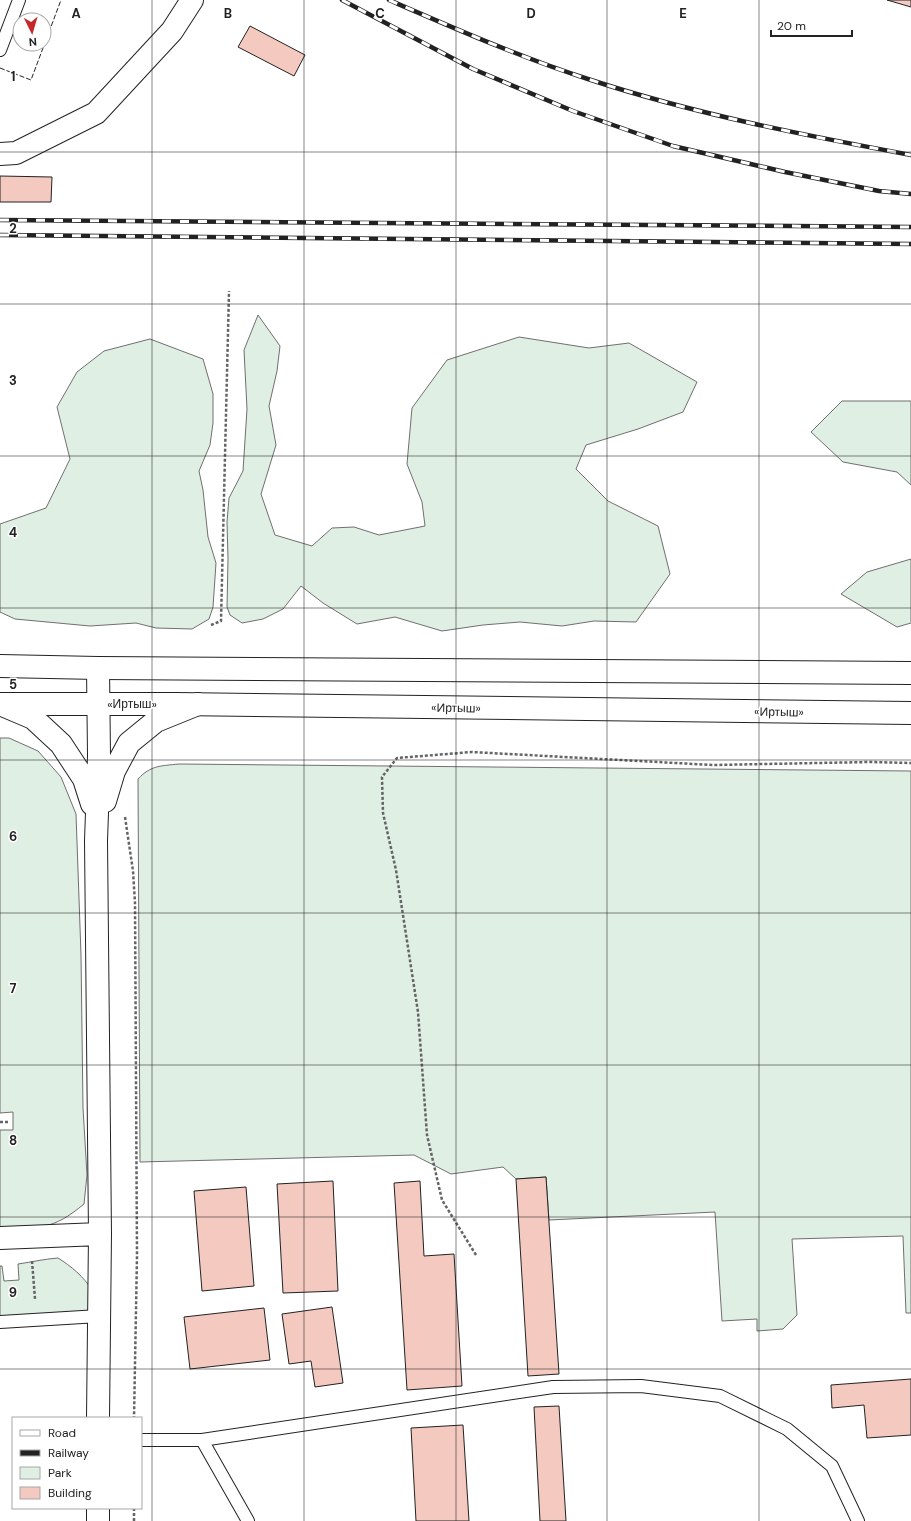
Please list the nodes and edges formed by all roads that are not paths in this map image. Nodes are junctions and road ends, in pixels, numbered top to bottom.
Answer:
1 (20, 0) edge
2 (192, 0) edge
3 (0, 50) edge
4 (0, 154) edge
5 (0, 666) edge
6 (98, 668) junction
7 (911, 673) edge
8 (0, 704) edge
9 (98, 704) junction
10 (198, 704) junction
11 (911, 713) edge
12 (97, 825) junction
13 (100, 1234) junction
14 (0, 1238) edge
15 (99, 1316) junction
16 (0, 1322) edge
17 (98, 1417) edge
18 (142, 1440) edge
19 (202, 1440) junction
20 (98, 1509) edge
21 (98, 1521) edge
22 (248, 1521) edge
23 (858, 1521) edge

1 - 3 lane
2 - 4 main road
5 - 6 main road
6 - 7 main road
6 - 9 main road
8 - 9 main road, «Иртыш»
8 - 12 main road
9 - 10 main road, «Иртыш»
9 - 12 main road
10 - 11 main road, «Иртыш»
10 - 12 main road
12 - 13 main road
13 - 14 main road
13 - 15 main road
15 - 16 lane
15 - 17 main road
18 - 19 lane
19 - 22 lane
19 - 23 lane
20 - 21 main road

